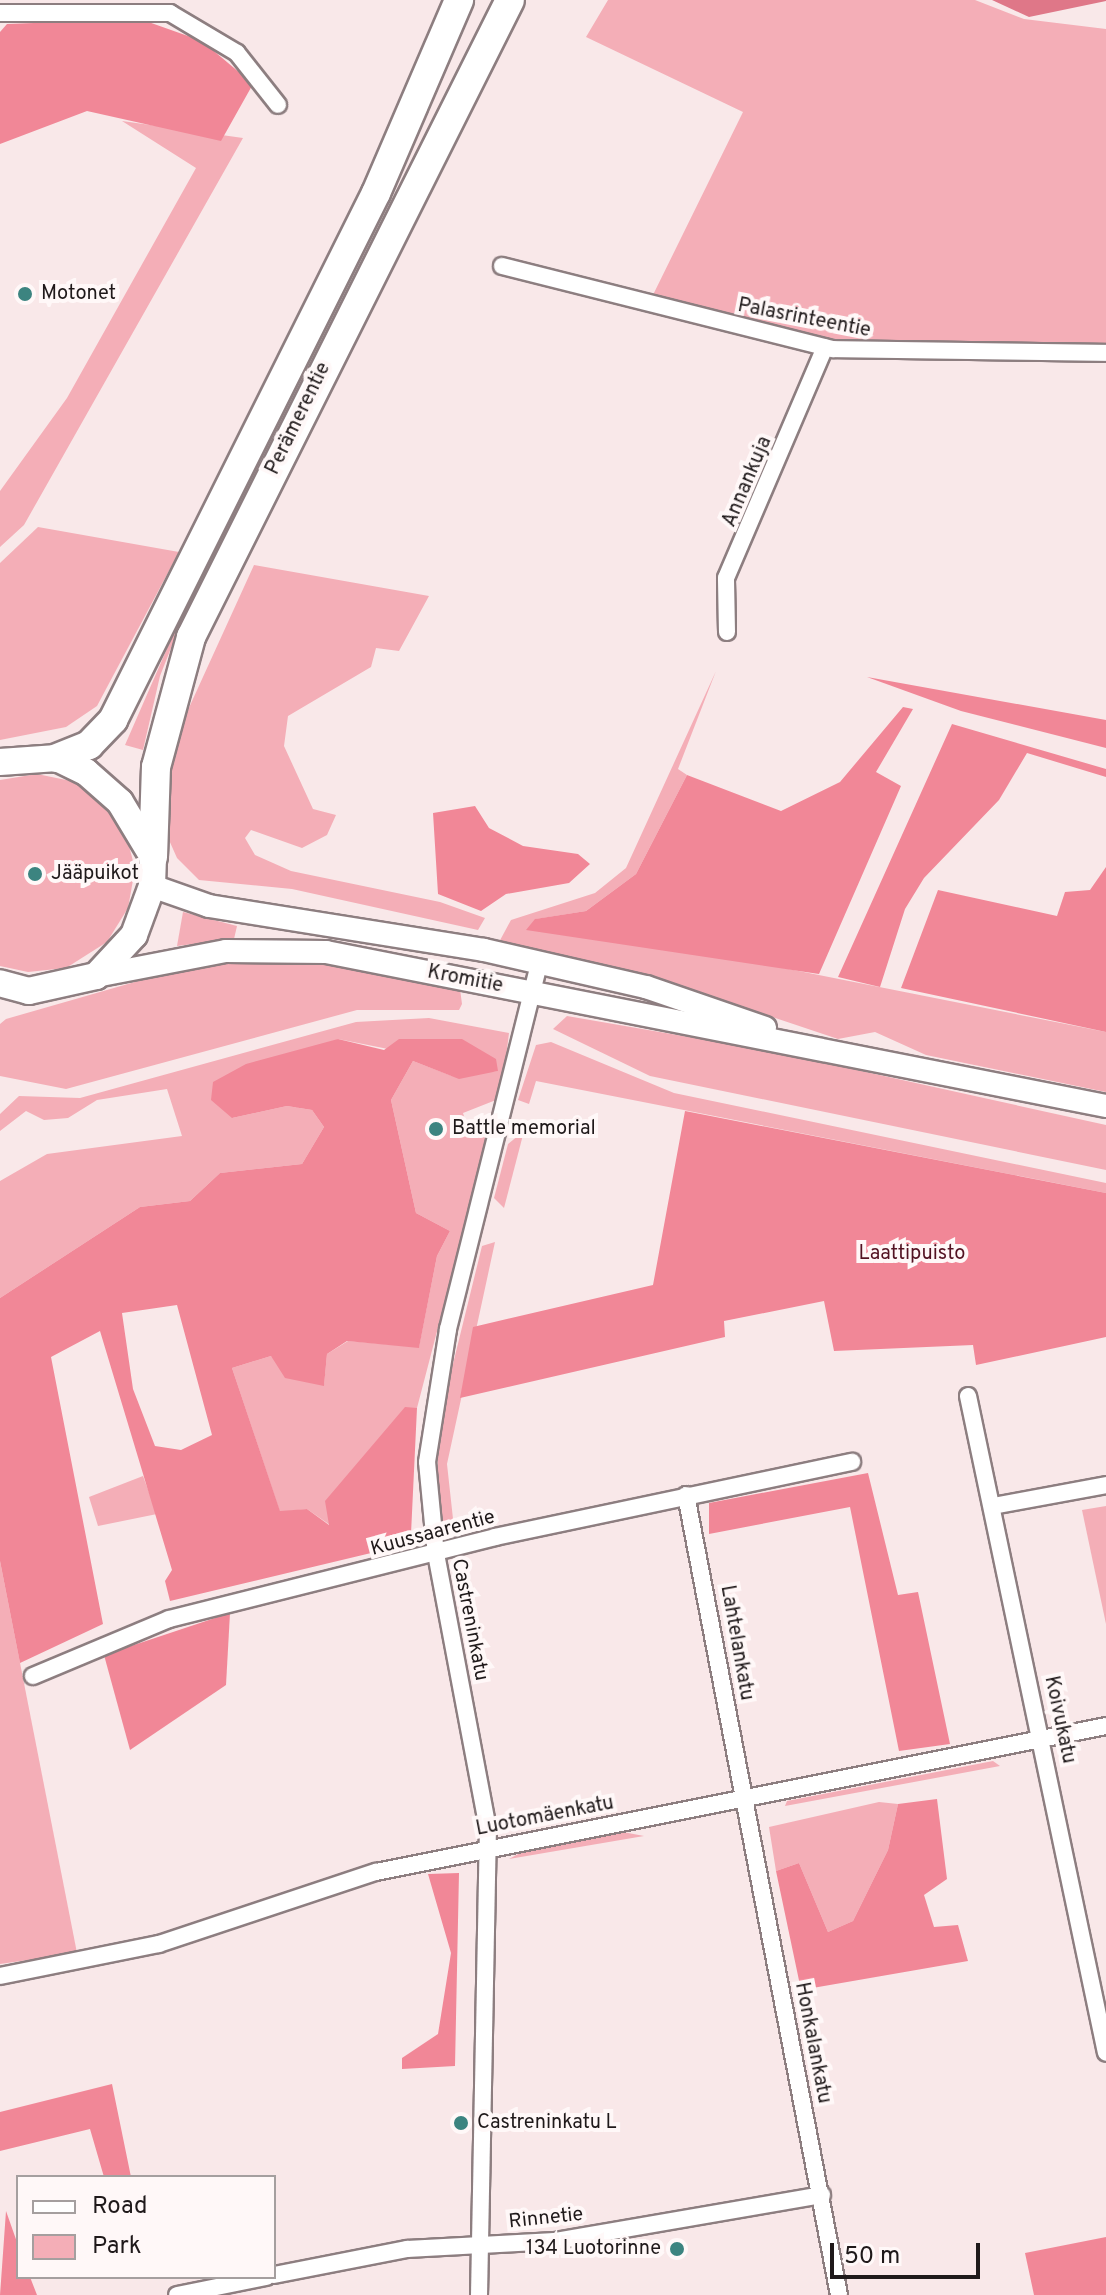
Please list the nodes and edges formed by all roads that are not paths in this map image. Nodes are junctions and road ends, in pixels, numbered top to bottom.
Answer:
1 (459, 0) edge
2 (510, 0) edge
3 (0, 13) edge
4 (278, 105) dead end
5 (502, 266) dead end
6 (825, 347) junction
7 (1106, 353) edge
8 (727, 632) dead end
9 (57, 758) junction
10 (0, 762) edge
11 (153, 857) junction
12 (152, 886) junction
13 (539, 964) junction
14 (96, 976) junction
15 (0, 983) edge
16 (29, 991) junction
17 (534, 994) junction
18 (0, 1000) edge
19 (834, 1052) junction
20 (1106, 1106) edge
21 (968, 1396) dead end
22 (852, 1462) dead end
23 (1106, 1485) edge
24 (686, 1495) junction
25 (993, 1506) junction
26 (436, 1555) junction
27 (33, 1676) dead end
28 (1106, 1726) edge
29 (1043, 1740) junction
30 (743, 1798) junction
31 (489, 1849) junction
32 (0, 1976) edge
33 (1106, 2053) edge
34 (822, 2195) junction
35 (482, 2243) junction
36 (276, 2275) edge
37 (256, 2279) edge
38 (177, 2295) edge
39 (479, 2295) edge
40 (839, 2295) edge

1 - 9 highway, Perämerentie
2 - 11 highway, Perämerentie
3 - 4 street
5 - 6 street, Palasrinteentie
6 - 7 street, Palasrinteentie
6 - 8 street, Annankuja
9 - 10 highway
9 - 11 highway
11 - 12 highway
12 - 13 main road, Kromitie
12 - 14 highway
13 - 17 street, Castreninkatu
13 - 19 main road, Kromitie
14 - 16 highway
14 - 17 main road, Kromitie
15 - 16 highway
16 - 18 highway
17 - 19 main road, Kromitie
17 - 26 street, Castreninkatu
19 - 20 main road, Kromitie
21 - 25 street, Koivukatu
22 - 24 street, Kuussaarentie
23 - 25 street
24 - 26 street, Kuussaarentie
24 - 30 street, Lahtelankatu
25 - 29 street, Koivukatu
26 - 27 street, Kuussaarentie
26 - 31 street, Castreninkatu
28 - 29 street, Luotomäenkatu
29 - 30 street, Luotomäenkatu
29 - 33 street, Koivukatu
30 - 31 street, Luotomäenkatu
30 - 34 street, Honkalankatu
31 - 32 street, Luotomäenkatu
31 - 35 street, Castreninkatu
34 - 35 street, Rinnetie
34 - 40 street, Honkalankatu
35 - 36 street, Rinnetie
35 - 39 street, Castreninkatu
37 - 38 street

